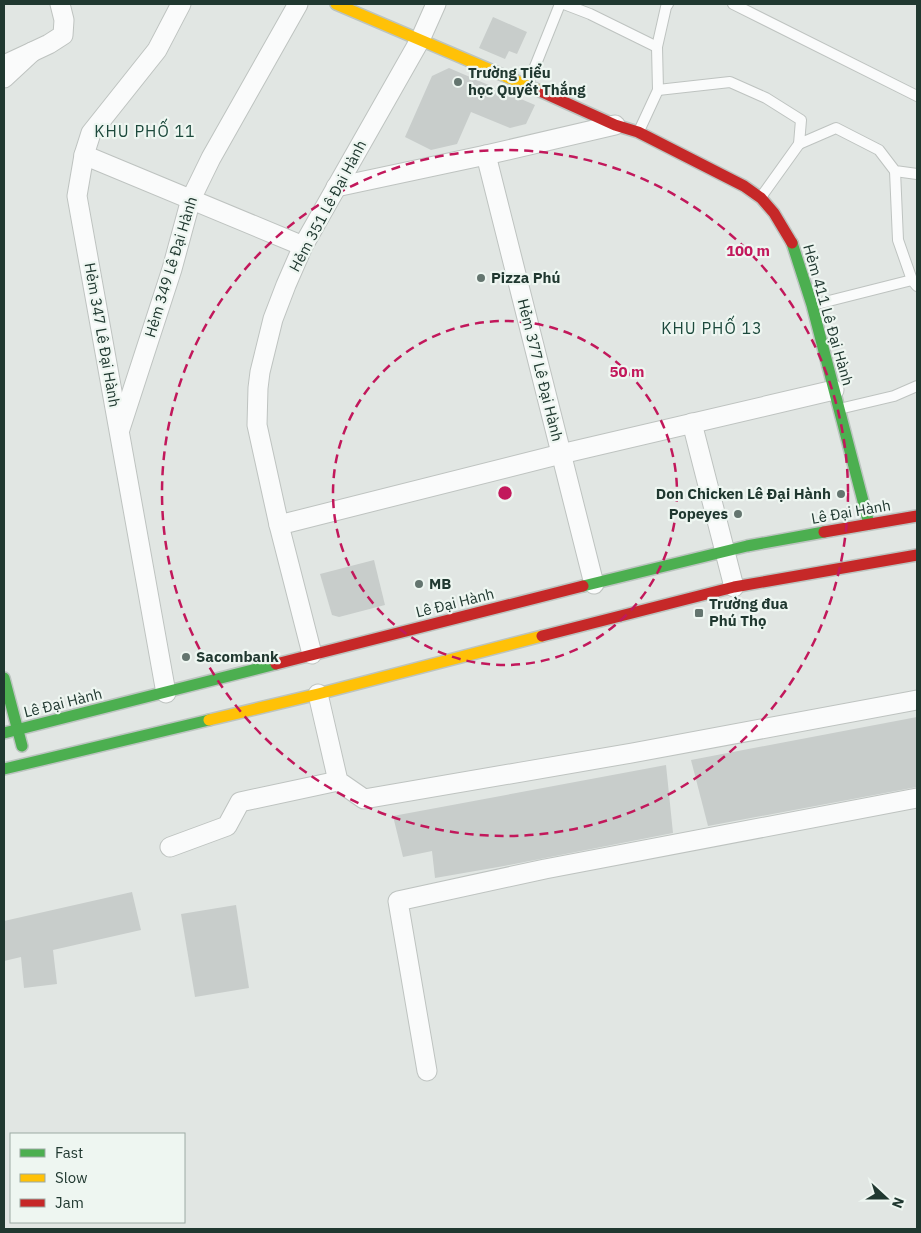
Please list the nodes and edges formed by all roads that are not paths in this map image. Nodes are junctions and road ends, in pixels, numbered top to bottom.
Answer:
1 (60, 4) edge
2 (181, 4) edge
3 (298, 4) edge
4 (336, 4) edge
5 (436, 4) edge
6 (560, 4) edge
7 (564, 4) edge
8 (668, 4) edge
9 (733, 4) edge
10 (420, 40) junction
11 (657, 47) junction
12 (32, 52) junction
13 (4, 65) edge
14 (4, 78) edge
15 (527, 85) junction
16 (658, 90) junction
17 (917, 96) edge
18 (615, 125) junction
19 (638, 132) junction
20 (799, 144) junction
21 (84, 155) junction
22 (486, 155) junction
23 (895, 171) junction
24 (917, 174) edge
25 (336, 187) junction
26 (761, 198) junction
27 (191, 199) junction
28 (303, 246) junction
29 (914, 283) edge
30 (812, 305) junction
31 (917, 386) edge
32 (834, 390) junction
33 (839, 409) junction
34 (692, 423) junction
35 (119, 432) junction
36 (561, 454) junction
37 (917, 516) edge
38 (869, 524) junction
39 (279, 525) junction
40 (725, 551) junction
41 (917, 555) edge
42 (594, 584) junction
43 (734, 587) junction
44 (313, 659) junction
45 (4, 678) edge
46 (318, 689) junction
47 (166, 693) junction
48 (917, 700) edge
49 (18, 729) junction
50 (4, 733) edge
51 (26, 764) junction
52 (4, 770) edge
53 (338, 781) junction
54 (917, 798) edge
55 (170, 847) dead end
56 (427, 1070) dead end

1 - 12 street
2 - 21 street, Hẻm 347 Lê Đại Hành
3 - 27 street, Hẻm 349 Lê Đại Hành
4 - 10 main road, Hẻm 411 Lê Đại Hành
5 - 10 street, Hẻm 351 Lê Đại Hành
6 - 15 lane
7 - 11 lane
8 - 11 lane
9 - 17 lane
10 - 15 main road, Hẻm 411 Lê Đại Hành
10 - 25 street, Hẻm 351 Lê Đại Hành
11 - 16 lane
12 - 13 street
12 - 14 street
15 - 18 main road, Hẻm 411 Lê Đại Hành
16 - 19 lane
16 - 20 lane
18 - 19 main road, Hẻm 411 Lê Đại Hành
18 - 22 street
19 - 26 main road, Hẻm 411 Lê Đại Hành
20 - 23 lane
20 - 26 lane
21 - 27 street
21 - 35 street, Hẻm 347 Lê Đại Hành
22 - 25 street
22 - 36 street, Hẻm 377 Lê Đại Hành
23 - 24 lane
23 - 29 lane
25 - 28 street, Hẻm 351 Lê Đại Hành
26 - 30 main road, Hẻm 411 Lê Đại Hành
27 - 28 street
27 - 35 street, Hẻm 349 Lê Đại Hành
28 - 39 street, Hẻm 351 Lê Đại Hành
29 - 30 lane
30 - 32 main road, Hẻm 411 Lê Đại Hành
31 - 33 lane
32 - 33 main road, Hẻm 411 Lê Đại Hành
32 - 34 street
33 - 38 main road, Hẻm 411 Lê Đại Hành
34 - 36 street
34 - 40 street
35 - 47 street, Hẻm 347 Lê Đại Hành
36 - 39 street
36 - 42 street, Hẻm 377 Lê Đại Hành
37 - 38 main road, Lê Đại Hành
38 - 40 main road, Lê Đại Hành
39 - 44 street, Hẻm 351 Lê Đại Hành
40 - 42 main road, Lê Đại Hành
40 - 43 street
41 - 43 main road
42 - 44 main road, Lê Đại Hành
43 - 46 main road
44 - 47 main road, Lê Đại Hành
45 - 49 main road
46 - 51 main road
46 - 53 street
47 - 49 main road, Lê Đại Hành
48 - 53 street
49 - 50 main road, Lê Đại Hành
49 - 51 main road
51 - 52 main road
53 - 55 street
54 - 56 street

